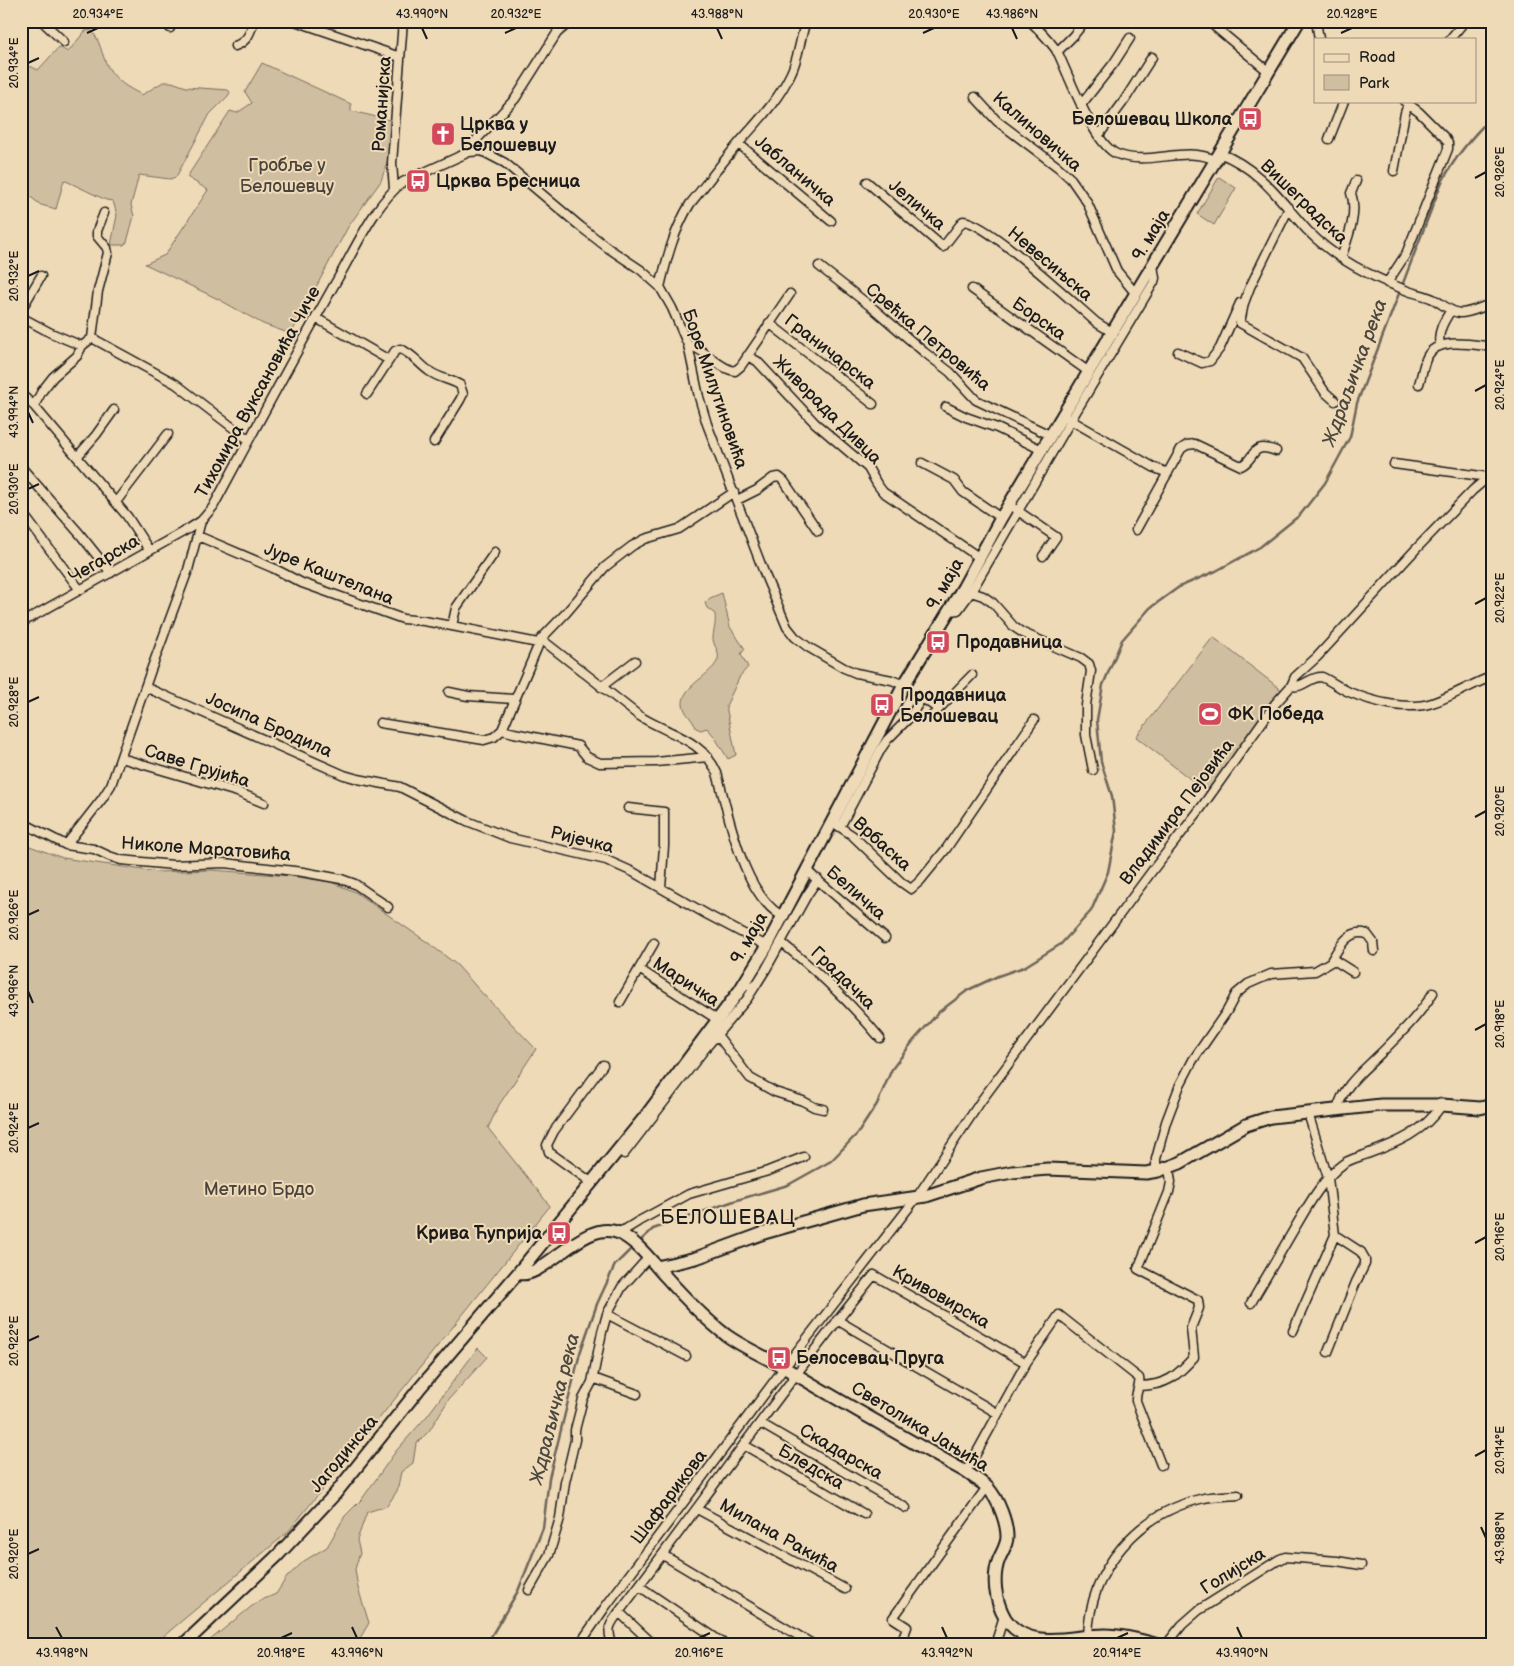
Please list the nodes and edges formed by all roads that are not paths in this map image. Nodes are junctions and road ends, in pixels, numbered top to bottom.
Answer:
1 (42, 21) edge
2 (254, 21) edge
3 (295, 21) edge
4 (403, 21) edge
5 (558, 21) edge
6 (571, 21) edge
7 (806, 21) edge
8 (1030, 21) edge
9 (1085, 21) edge
10 (1208, 21) edge
11 (1299, 21) edge
12 (1316, 21) edge
13 (1465, 21) edge
14 (556, 33) junction
15 (1130, 38) dead end
16 (1319, 38) edge
17 (1451, 38) edge
18 (64, 42) dead end
19 (235, 46) dead end
20 (1057, 52) junction
21 (400, 57) junction
22 (1152, 57) dead end
23 (1269, 72) junction
24 (975, 97) dead end
25 (1344, 102) edge
26 (1406, 102) edge
27 (1082, 105) junction
28 (1099, 135) junction
29 (1329, 139) dead end
30 (739, 144) junction
31 (469, 152) junction
32 (1217, 157) junction
33 (1394, 171) dead end
34 (1356, 181) dead end
35 (867, 182) dead end
36 (394, 189) junction
37 (1290, 208) junction
38 (104, 213) dead end
39 (832, 221) dead end
40 (966, 221) joint
41 (1341, 258) junction
42 (819, 266) dead end
43 (1153, 266) junction
44 (41, 276) dead end
45 (1387, 283) junction
46 (660, 287) junction
47 (972, 289) dead end
48 (790, 294) dead end
49 (1136, 294) junction
50 (1244, 303) junction
51 (1493, 304) edge
52 (21, 310) edge
53 (1451, 310) junction
54 (21, 317) edge
55 (316, 318) junction
56 (769, 323) junction
57 (1112, 332) junction
58 (92, 338) junction
59 (688, 345) junction
60 (1440, 345) junction
61 (82, 346) junction
62 (1493, 348) edge
63 (1178, 352) dead end
64 (748, 356) junction
65 (389, 360) junction
66 (1089, 372) junction
67 (1419, 384) dead end
68 (21, 394) edge
69 (367, 394) dead end
70 (1335, 401) dead end
71 (873, 404) dead end
72 (34, 406) junction
73 (946, 407) dead end
74 (114, 410) dead end
75 (1067, 418) junction
76 (168, 434) dead end
77 (1050, 435) junction
78 (249, 440) junction
79 (434, 442) dead end
80 (1042, 450) junction
81 (1276, 451) dead end
82 (77, 457) junction
83 (922, 463) dead end
84 (1394, 464) dead end
85 (21, 467) edge
86 (1168, 473) junction
87 (1490, 475) edge
88 (736, 496) junction
89 (116, 502) junction
90 (1014, 508) junction
91 (21, 511) edge
92 (1001, 518) junction
93 (201, 521) junction
94 (1136, 530) dead end
95 (818, 531) dead end
96 (198, 536) junction
97 (149, 550) junction
98 (495, 552) dead end
99 (1043, 556) dead end
100 (980, 558) junction
101 (111, 572) junction
102 (80, 590) junction
103 (971, 592) junction
104 (950, 611) junction
105 (21, 623) edge
106 (452, 626) junction
107 (540, 641) junction
108 (636, 661) dead end
109 (972, 675) dead end
110 (1493, 676) edge
111 (904, 685) junction
112 (1290, 686) junction
113 (145, 687) junction
114 (601, 687) junction
115 (449, 692) dead end
116 (514, 699) junction
117 (938, 709) junction
118 (932, 716) dead end
119 (1034, 720) dead end
120 (380, 723) dead end
121 (502, 730) junction
122 (708, 757) junction
123 (121, 758) junction
124 (1093, 770) dead end
125 (382, 783) joint
126 (264, 803) dead end
127 (628, 808) dead end
128 (21, 822) edge
129 (836, 824) junction
130 (66, 845) junction
131 (807, 871) junction
132 (818, 879) junction
133 (661, 888) junction
134 (388, 907) dead end
135 (782, 916) junction
136 (886, 938) dead end
137 (654, 943) dead end
138 (782, 943) junction
139 (766, 946) junction
140 (1374, 951) dead end
141 (1331, 961) junction
142 (639, 969) junction
143 (1353, 972) dead end
144 (756, 985) junction
145 (740, 990) junction
146 (1433, 993) dead end
147 (620, 1002) dead end
148 (718, 1020) junction
149 (718, 1036) junction
150 (880, 1038) dead end
151 (603, 1064) dead end
152 (1493, 1105) edge
153 (1442, 1106) junction
154 (823, 1109) dead end
155 (1337, 1111) junction
156 (1308, 1113) junction
157 (646, 1120) junction
158 (624, 1154) dead end
159 (804, 1157) dead end
160 (1169, 1168) junction
161 (1156, 1172) junction
162 (1328, 1178) junction
163 (591, 1182) junction
164 (917, 1197) junction
165 (618, 1232) junction
166 (1335, 1235) junction
167 (647, 1256) junction
168 (679, 1262) junction
169 (657, 1267) junction
170 (518, 1273) junction
171 (672, 1284) junction
172 (1251, 1303) dead end
173 (607, 1314) junction
174 (837, 1320) junction
175 (1293, 1331) dead end
176 (1328, 1352) dead end
177 (686, 1356) dead end
178 (1026, 1363) junction
179 (784, 1368) junction
180 (795, 1374) junction
181 (593, 1378) junction
182 (1139, 1386) junction
183 (637, 1394) dead end
184 (997, 1413) junction
185 (760, 1423) junction
186 (744, 1445) junction
187 (1161, 1465) dead end
188 (966, 1472) junction
189 (987, 1487) junction
190 (1238, 1495) dead end
191 (906, 1508) dead end
192 (698, 1509) junction
193 (864, 1514) dead end
194 (663, 1554) junction
195 (1361, 1565) dead end
196 (639, 1586) junction
197 (845, 1589) dead end
198 (529, 1590) dead end
199 (619, 1612) junction
200 (1004, 1616) junction
201 (1021, 1639) edge
202 (1084, 1639) edge
203 (183, 1645) edge
204 (579, 1645) edge
205 (612, 1645) edge
206 (654, 1645) edge
207 (726, 1645) edge
208 (814, 1645) edge
209 (898, 1645) edge
210 (995, 1645) edge
211 (1158, 1645) edge
212 (1166, 1645) edge

1 - 18 street
2 - 19 street
3 - 21 street
4 - 21 street, Романијска
5 - 14 street
6 - 14 street, Тихомира Вуксановића Чиче
7 - 30 street
8 - 20 street, Вишеградска
9 - 20 street
10 - 23 street
11 - 23 main road, 9. маја
12 - 16 street
13 - 17 street
14 - 31 street, Тихомира Вуксановића Чиче
15 - 27 street
20 - 27 street, Вишеградска
21 - 36 street, Романијска
22 - 28 street
23 - 32 main road, 9. маја
24 - 49 street, Калиновичка
25 - 29 street
26 - 33 street
26 - 45 street
27 - 28 street, Вишеградска
28 - 32 street, Вишеградска
30 - 39 street, Јабланичка
30 - 46 street
31 - 36 street, Тихомира Вуксановића Чиче
31 - 46 street, Боре Милутиновића
32 - 37 street, Вишеградска
32 - 43 main road, 9. маја
34 - 41 street
35 - 40 street, Јеличка
36 - 55 street, Тихомира Вуксановића Чиче
37 - 41 street, Вишеградска
37 - 50 street
38 - 58 street
40 - 57 street, Невесињска
41 - 45 street, Вишеградска
42 - 77 street, Срећка Петровића
43 - 49 main road, 9. маја
43 - 75 street
44 - 52 street
45 - 53 street, Вишеградска
46 - 59 street, Боре Милутиновића
47 - 66 street, Борска
48 - 56 street
49 - 57 main road, 9. маја
50 - 63 street
50 - 70 street
51 - 53 street
53 - 60 street
54 - 61 street
55 - 65 street
55 - 78 street, Тихомира Вуксановића Чиче
56 - 64 street
56 - 71 street, Граничарска
57 - 66 main road, 9. маја
58 - 61 street
58 - 78 street
59 - 64 street
59 - 88 street, Боре Милутиновића
60 - 62 street
60 - 67 street
61 - 72 street
64 - 100 street, Живорада Дивца
65 - 69 street
65 - 79 street
66 - 75 main road, 9. маја
68 - 72 street
72 - 82 street
73 - 80 street
74 - 82 street
75 - 77 main road, 9. маја
75 - 86 street
75 - 90 street
76 - 89 street
77 - 80 main road, 9. маја
78 - 93 street, Тихомира Вуксановића Чиче
80 - 90 main road, 9. маја
81 - 86 street
82 - 89 street
83 - 92 street
84 - 87 street
85 - 101 street
86 - 94 street
87 - 112 street, Владимира Пејовића
88 - 95 street
88 - 107 street
88 - 111 street, Боре Милутиновића
89 - 97 street
90 - 92 main road, 9. маја
90 - 99 street
90 - 103 street
91 - 102 street
92 - 100 main road, 9. маја
93 - 96 street, Тихомира Вуксановића Чиче
93 - 97 street, Чегарска
96 - 106 street, Јуре Каштелана
96 - 113 street, Тихомира Вуксановића Чиче
97 - 101 street, Чегарска
98 - 106 street
100 - 104 main road, 9. маја
101 - 102 street, Чегарска
102 - 105 street, Чегарска
103 - 104 street
103 - 124 street
104 - 111 main road, 9. маја
106 - 107 street, Јуре Каштелана
107 - 114 street
107 - 116 street
108 - 114 street
109 - 117 street
110 - 112 street
111 - 129 main road, 9. маја
112 - 164 street, Владимира Пејовића
113 - 123 street, Тихомира Вуксановића Чиче
113 - 125 street, Јосипа Бродила
114 - 122 street
115 - 116 street
116 - 121 street
117 - 118 street
117 - 129 street
119 - 129 street, Врбаска
120 - 121 street
121 - 122 street
122 - 135 street
123 - 126 street, Саве Грујића
123 - 130 street, Тихомира Вуксановића Чиче
125 - 133 street, Ријечка
127 - 133 street
128 - 130 street, Николе Маратовића
129 - 131 main road, 9. маја
130 - 134 street, Николе Маратовића
131 - 132 street, Беличка
131 - 135 main road, 9. маја
132 - 136 street, Беличка
132 - 138 street
133 - 139 street, Ријечка
135 - 139 main road, 9. маја
137 - 142 street, Маричка
138 - 144 street
138 - 150 street, Градачка
139 - 145 main road, 9. маја
140 - 141 street
141 - 143 street
141 - 161 street
142 - 147 street, Маричка
142 - 148 street, Маричка
144 - 145 street
144 - 149 street
145 - 148 main road, 9. маја
146 - 155 street
148 - 157 main road, 9. маја
149 - 154 street
149 - 157 street
151 - 163 street
152 - 153 main road
153 - 155 main road
153 - 162 street
155 - 156 main road
156 - 160 main road
156 - 162 street
157 - 158 street
157 - 163 main road, 9. маја
159 - 165 street
160 - 161 main road
160 - 182 street
161 - 164 main road
162 - 166 street
162 - 172 street
163 - 170 main road, 9. маја
164 - 168 main road
164 - 179 street, Владимира Пејовића
165 - 167 main road, Светолика Јањића
165 - 170 main road
166 - 175 street
166 - 176 street
167 - 169 main road, Светолика Јањића
167 - 173 street
168 - 169 main road
168 - 171 main road
169 - 171 main road, Светолика Јањића
170 - 203 main road, Јагодинска
171 - 179 main road, Светолика Јањића
173 - 177 street
173 - 181 street
174 - 178 street, Кривовирска
174 - 180 street, Кривовирска
174 - 184 street
178 - 182 street
178 - 184 street
179 - 180 main road, Светолика Јањића
179 - 204 street, Шафарикова
180 - 185 street, Кривовирска
180 - 188 main road, Светолика Јањића
181 - 183 street
181 - 198 street
182 - 187 street
184 - 188 street
185 - 186 street, Кривовирска
185 - 191 street, Скадарска
186 - 192 street, Кривовирска
186 - 193 street, Бледска
188 - 189 main road, Светолика Јањића
189 - 200 main road, Светолика Јањића
189 - 209 street
190 - 202 street
192 - 194 street, Кривовирска
192 - 197 street, Милана Ракића
194 - 196 street, Кривовирска
194 - 208 street
195 - 212 street, Голијска
196 - 199 street, Кривовирска
196 - 207 street
199 - 205 street, Кривовирска
199 - 206 street
200 - 201 main road, Светолика Јањића
200 - 210 street
201 - 202 main road, Светолика Јањића
202 - 211 main road, Светолика Јањића

